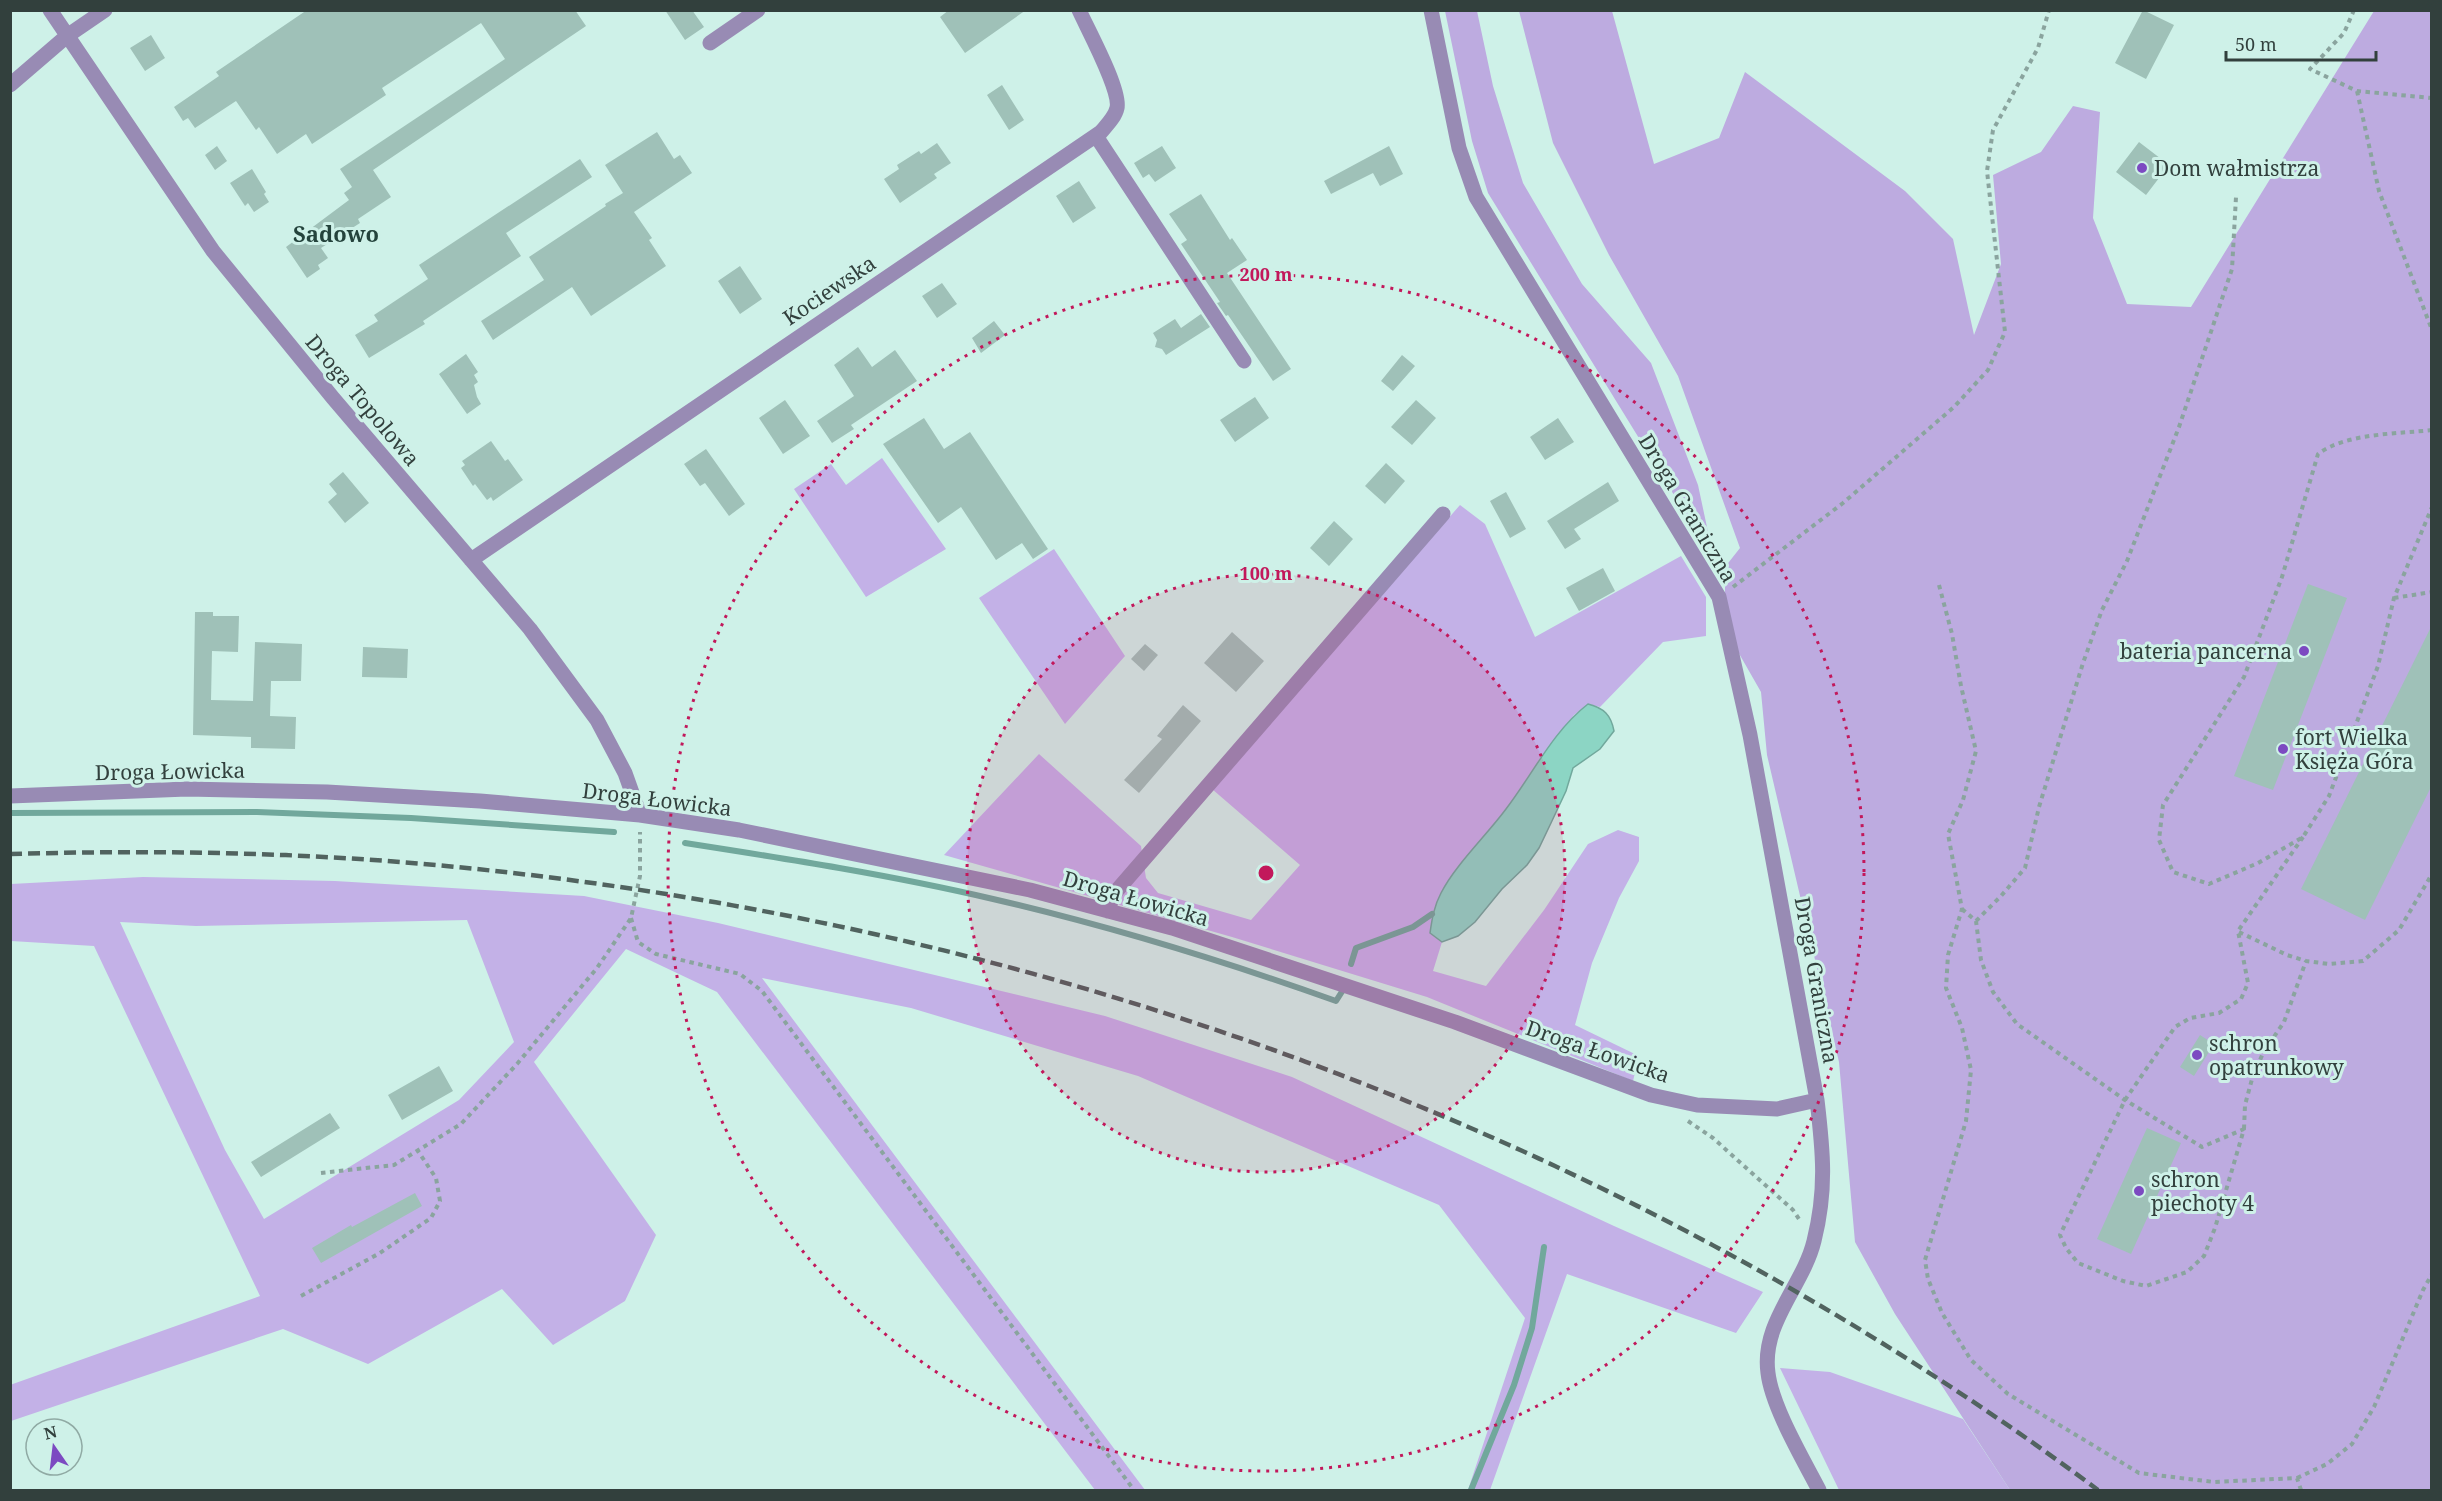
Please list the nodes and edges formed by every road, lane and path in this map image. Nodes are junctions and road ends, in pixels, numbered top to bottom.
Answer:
1 (50, 10) edge
2 (105, 10) edge
3 (758, 10) edge
4 (1079, 10) edge
5 (1431, 10) edge
6 (2049, 10) edge
7 (2354, 10) edge
8 (67, 36) junction
9 (710, 43) dead end
10 (10, 85) edge
11 (2357, 91) junction
12 (2432, 98) edge
13 (1096, 136) junction
14 (2236, 197) dead end
15 (2432, 330) edge
16 (1244, 361) dead end
17 (2432, 430) edge
18 (2432, 507) edge
19 (1443, 514) dead end
20 (471, 560) junction
21 (1939, 585) dead end
22 (2432, 592) edge
23 (1719, 597) junction
24 (2394, 598) junction
25 (10, 796) edge
26 (640, 815) junction
27 (2303, 837) junction
28 (2432, 874) edge
29 (1962, 909) junction
30 (1108, 911) junction
31 (631, 918) junction
32 (1976, 921) junction
33 (2238, 931) junction
34 (2306, 961) junction
35 (1817, 1100) junction
36 (2125, 1100) junction
37 (1686, 1120) dead end
38 (2244, 1129) junction
39 (418, 1151) junction
40 (321, 1173) dead end
41 (1814, 1243) junction
42 (2432, 1274) edge
43 (301, 1296) dead end
44 (2297, 1478) junction
45 (1134, 1491) edge
46 (1819, 1491) edge
47 (2301, 1491) edge

1 - 8 street, Droga Topolowa
2 - 8 street
3 - 9 street
4 - 13 street, Kociewska
5 - 23 street, Droga Graniczna
6 - 23 path
7 - 11 path
8 - 10 street
8 - 20 street, Droga Topolowa
11 - 12 path
11 - 15 path
13 - 16 street
13 - 20 street, Kociewska
14 - 32 path
17 - 27 path
18 - 24 path
19 - 30 street
20 - 26 street, Droga Topolowa
21 - 29 path
22 - 24 path
23 - 35 street, Droga Graniczna
24 - 27 path
25 - 26 street, Droga Łowicka
26 - 30 street, Droga Łowicka
26 - 31 path
27 - 33 path
28 - 34 path
29 - 32 path
29 - 44 path
30 - 35 street, Droga Łowicka
31 - 39 path
31 - 45 path
32 - 36 path
33 - 34 path
33 - 36 path
34 - 38 path
35 - 41 street
36 - 38 path
36 - 38 path
37 - 41 path
39 - 40 path
39 - 43 path
41 - 46 street
42 - 44 path
44 - 47 path

